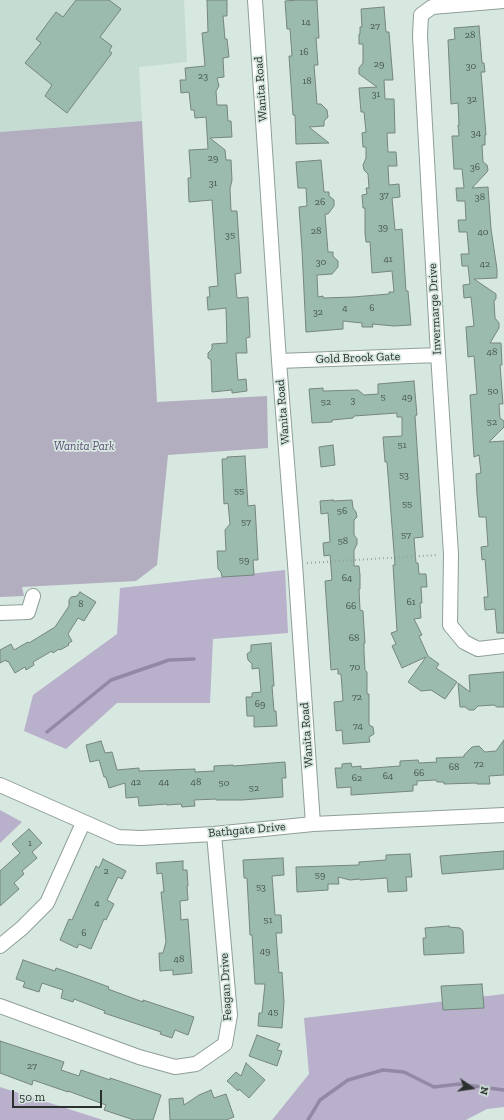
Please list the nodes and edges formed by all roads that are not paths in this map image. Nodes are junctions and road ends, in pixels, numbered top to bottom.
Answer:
1 (255, 0) edge
2 (504, 1) edge
3 (438, 355) junction
4 (279, 362) junction
5 (33, 596) dead end
6 (0, 613) edge
7 (504, 646) edge
8 (0, 785) edge
9 (504, 815) edge
10 (83, 823) junction
11 (313, 824) junction
12 (214, 834) junction
13 (0, 946) edge
14 (0, 1006) edge

1 - 4 street, Wanita Road
2 - 3 street, Invermarge Drive
3 - 4 street, Gold Brook Gate
3 - 7 street, Invermarge Drive
4 - 11 street, Wanita Road
5 - 6 street
8 - 10 street, Bathgate Drive
9 - 11 street, Bathgate Drive
10 - 12 street, Bathgate Drive
10 - 13 street
11 - 12 street, Bathgate Drive
12 - 14 street, Feagan Drive

